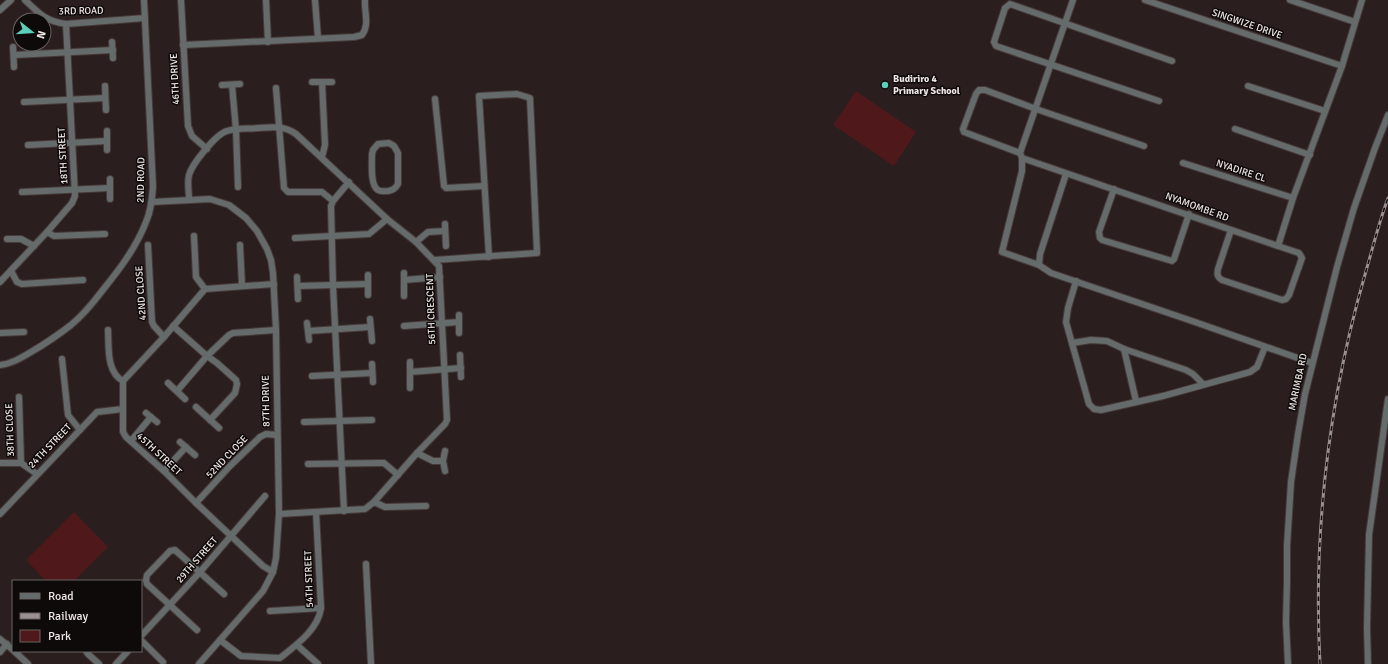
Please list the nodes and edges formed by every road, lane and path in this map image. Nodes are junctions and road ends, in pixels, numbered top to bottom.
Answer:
1 (11, 0) edge
2 (26, 0) edge
3 (144, 0) edge
4 (181, 0) edge
5 (266, 0) edge
6 (315, 0) edge
7 (365, 0) edge
8 (1072, 0) edge
9 (1145, 0) edge
10 (1290, 0) edge
11 (1362, 0) edge
12 (0, 10) edge
13 (146, 18) junction
14 (1065, 22) junction
15 (1355, 22) junction
16 (66, 24) junction
17 (318, 38) junction
18 (112, 42) dead end
19 (268, 42) junction
20 (183, 45) junction
21 (112, 50) junction
22 (14, 52) edge
23 (68, 53) junction
24 (14, 55) junction
25 (113, 58) dead end
26 (1172, 61) dead end
27 (1050, 65) junction
28 (1342, 66) junction
29 (14, 67) dead end
30 (312, 82) dead end
31 (322, 82) junction
32 (332, 82) dead end
33 (240, 84) dead end
34 (232, 85) junction
35 (105, 86) dead end
36 (222, 86) dead end
37 (1248, 86) dead end
38 (276, 88) dead end
39 (105, 98) junction
40 (70, 99) junction
41 (435, 99) dead end
42 (1159, 101) dead end
43 (24, 102) dead end
44 (1036, 109) junction
45 (106, 110) dead end
46 (1325, 111) junction
47 (1388, 115) edge
48 (279, 127) junction
49 (236, 130) junction
50 (1235, 130) dead end
51 (107, 131) dead end
52 (107, 141) junction
53 (73, 144) junction
54 (28, 145) dead end
55 (1144, 146) dead end
56 (207, 149) junction
57 (107, 150) dead end
58 (1021, 155) junction
59 (1310, 155) junction
60 (322, 157) junction
61 (1183, 163) dead end
62 (1066, 174) junction
63 (110, 179) dead end
64 (349, 182) junction
65 (484, 186) junction
66 (238, 187) dead end
67 (110, 188) junction
68 (375, 188) junction
69 (1114, 189) junction
70 (76, 190) junction
71 (22, 192) dead end
72 (366, 197) junction
73 (110, 198) dead end
74 (1294, 198) junction
75 (189, 199) junction
76 (333, 201) junction
77 (152, 202) junction
78 (1189, 214) junction
79 (387, 219) junction
80 (445, 224) dead end
81 (1231, 230) junction
82 (445, 231) junction
83 (47, 232) junction
84 (105, 234) dead end
85 (194, 236) dead end
86 (332, 236) junction
87 (295, 238) dead end
88 (7, 239) dead end
89 (416, 242) junction
90 (148, 244) dead end
91 (240, 245) dead end
92 (34, 246) junction
93 (446, 246) dead end
94 (1278, 246) junction
95 (490, 257) junction
96 (434, 260) junction
97 (1039, 265) junction
98 (11, 271) junction
99 (368, 275) dead end
100 (297, 277) dead end
101 (440, 277) junction
102 (83, 280) dead end
103 (1076, 281) junction
104 (0, 282) edge
105 (274, 284) junction
106 (368, 284) junction
107 (242, 285) junction
108 (333, 285) junction
109 (298, 286) junction
110 (205, 289) junction
111 (368, 295) dead end
112 (404, 296) dead end
113 (298, 299) dead end
114 (370, 319) dead end
115 (306, 322) dead end
116 (441, 322) junction
117 (173, 326) junction
118 (404, 326) dead end
119 (370, 327) junction
120 (335, 329) junction
121 (108, 330) dead end
122 (276, 330) junction
123 (308, 331) junction
124 (24, 332) dead end
125 (0, 333) edge
126 (460, 333) dead end
127 (164, 337) junction
128 (309, 340) dead end
129 (372, 341) dead end
130 (1072, 343) junction
131 (1265, 347) junction
132 (1124, 349) junction
133 (460, 355) dead end
134 (207, 356) junction
135 (62, 359) dead end
136 (410, 362) dead end
137 (1312, 363) junction
138 (372, 364) dead end
139 (0, 365) edge
140 (461, 368) junction
141 (444, 369) junction
142 (410, 372) junction
143 (372, 373) junction
144 (338, 375) junction
145 (312, 376) dead end
146 (462, 378) dead end
147 (122, 380) junction
148 (373, 382) dead end
149 (168, 383) dead end
150 (1204, 384) junction
151 (410, 388) dead end
152 (177, 392) junction
153 (19, 397) dead end
154 (185, 399) dead end
155 (1388, 400) edge
156 (1136, 401) junction
157 (196, 407) dead end
158 (123, 409) junction
159 (210, 420) junction
160 (372, 420) dead end
161 (340, 421) junction
162 (157, 422) dead end
163 (304, 422) dead end
164 (219, 428) dead end
165 (80, 430) junction
166 (277, 435) junction
167 (131, 441) junction
168 (180, 442) dead end
169 (186, 448) junction
170 (444, 451) dead end
171 (417, 453) junction
172 (195, 455) dead end
173 (443, 461) junction
174 (0, 463) edge
175 (21, 463) junction
176 (308, 464) dead end
177 (342, 464) junction
178 (164, 471) junction
179 (445, 471) dead end
180 (37, 474) junction
181 (398, 475) junction
182 (264, 496) dead end
183 (374, 502) junction
184 (196, 503) junction
185 (426, 506) dead end
186 (344, 511) junction
187 (316, 512) junction
188 (0, 514) edge
189 (279, 514) junction
190 (231, 536) junction
191 (366, 564) dead end
192 (200, 572) junction
193 (273, 572) junction
194 (224, 594) dead end
195 (170, 605) junction
196 (321, 608) junction
197 (270, 610) dead end
198 (198, 630) dead end
199 (142, 635) edge
200 (0, 639) edge
201 (220, 640) junction
202 (142, 641) edge
203 (7, 644) junction
204 (297, 645) junction
205 (12, 648) edge
206 (0, 652) edge
207 (16, 652) edge
208 (87, 652) edge
209 (127, 652) edge
210 (250, 661) edge
211 (280, 661) edge
212 (164, 662) dead end
213 (28, 664) edge
214 (99, 664) edge
215 (116, 664) edge
216 (199, 664) edge
217 (318, 664) edge
218 (371, 664) edge
219 (1288, 664) edge
220 (1368, 664) edge

1 - 12 street
2 - 16 street, 3RD ROAD
3 - 13 street, 2ND ROAD
4 - 20 street, 46TH DRIVE
5 - 19 street
6 - 17 street
7 - 17 street
8 - 14 street
9 - 28 street, SINGWIZE DRIVE
10 - 15 street
11 - 15 street
13 - 16 street, 3RD ROAD
13 - 77 street, 2ND ROAD
14 - 26 street
14 - 27 street
14 - 27 street
15 - 28 street
16 - 23 street, 18TH STREET
17 - 19 street
18 - 21 street
19 - 20 street
20 - 56 street, 46TH DRIVE
21 - 23 street
21 - 25 street
22 - 24 street
23 - 24 street
23 - 40 street, 18TH STREET
24 - 29 street
27 - 42 street
27 - 44 street
28 - 46 street
30 - 31 street
31 - 32 street
31 - 60 street
33 - 34 street
34 - 36 street
34 - 49 street
35 - 39 street
37 - 46 street
38 - 48 street
39 - 40 street
39 - 45 street
40 - 43 street
40 - 53 street, 18TH STREET
41 - 65 street
44 - 55 street
44 - 58 street
44 - 58 street, NYAMOMBE RD
46 - 59 street
47 - 137 street, MARIMBA RD
48 - 49 street, 56TH CRESCENT
48 - 60 street, 56TH CRESCENT
48 - 76 street
49 - 56 street, 56TH CRESCENT
49 - 66 street
50 - 59 street
51 - 52 street
52 - 53 street
52 - 57 street
53 - 54 street
53 - 70 street, 18TH STREET
56 - 75 street, 56TH CRESCENT
58 - 62 street, NYAMOMBE RD
58 - 97 street
59 - 74 street
60 - 64 street, 56TH CRESCENT
61 - 74 street, NYADIRE CL
62 - 69 street, NYAMOMBE RD
62 - 97 street
63 - 67 street
64 - 72 street, 56TH CRESCENT
64 - 76 street
65 - 95 street
65 - 95 street
67 - 70 street
67 - 73 street
68 - 68 street
68 - 72 street
69 - 78 street, NYAMOMBE RD
69 - 78 street
70 - 71 street
70 - 83 street, 18TH STREET
72 - 79 street, 56TH CRESCENT
74 - 94 street
75 - 77 street, 87TH DRIVE
75 - 105 street, 87TH DRIVE
76 - 86 street
77 - 139 street, 2ND ROAD
78 - 81 street, NYAMOMBE RD
79 - 86 street
79 - 89 street, 56TH CRESCENT
80 - 82 street
81 - 94 street, NYAMOMBE RD
81 - 94 street, NYAMOMBE RD
82 - 89 street
82 - 93 street
83 - 84 street
83 - 92 street, 18TH STREET
85 - 110 street
86 - 87 street
86 - 108 street
88 - 92 street
89 - 96 street, 56TH CRESCENT
90 - 127 street, 42ND CLOSE
91 - 107 street
92 - 98 street, 18TH STREET
95 - 96 street
96 - 101 street, 56TH CRESCENT
97 - 103 street
98 - 102 street
98 - 104 street, 18TH STREET
99 - 106 street
100 - 109 street
101 - 112 street
101 - 116 street, 56TH CRESCENT
103 - 130 street
103 - 131 street
105 - 107 street
105 - 122 street, 87TH DRIVE
106 - 108 street
106 - 111 street
107 - 110 street
108 - 109 street
108 - 120 street
109 - 113 street
110 - 117 street
114 - 119 street
115 - 123 street
116 - 118 street
116 - 126 street
116 - 141 street, 56TH CRESCENT
117 - 127 street
117 - 134 street
119 - 120 street
119 - 129 street
120 - 123 street
120 - 144 street
121 - 147 street
122 - 134 street
122 - 166 street, 87TH DRIVE
123 - 128 street
124 - 125 street
127 - 147 street
130 - 132 street
130 - 156 street
131 - 137 street
131 - 150 street
132 - 150 street
132 - 156 street
133 - 140 street
134 - 152 street
134 - 159 street
135 - 165 street
136 - 142 street
137 - 219 street, MARIMBA RD
138 - 143 street
140 - 141 street
140 - 146 street
141 - 142 street
141 - 171 street, 56TH CRESCENT
142 - 151 street
143 - 144 street
143 - 148 street
144 - 145 street
144 - 161 street
147 - 158 street, 45TH STREET
149 - 152 street
150 - 156 street
152 - 154 street
153 - 175 street, 38TH CLOSE
155 - 220 street
157 - 159 street
158 - 165 street, 24TH STREET
158 - 167 street, 45TH STREET
159 - 164 street
160 - 161 street
161 - 163 street
161 - 177 street
162 - 167 street
165 - 180 street, 24TH STREET
166 - 184 street, 52ND CLOSE
166 - 189 street, 87TH DRIVE
167 - 178 street, 45TH STREET
168 - 169 street
169 - 172 street
169 - 178 street
170 - 173 street
171 - 173 street
171 - 181 street, 56TH CRESCENT
173 - 179 street
174 - 175 street
175 - 180 street
176 - 177 street
177 - 181 street
177 - 186 street
178 - 184 street, 45TH STREET
180 - 188 street, 24TH STREET
181 - 183 street, 56TH CRESCENT
182 - 190 street, 29TH STREET
183 - 185 street
183 - 186 street, 56TH CRESCENT
184 - 190 street, 45TH STREET
186 - 187 street, 56TH CRESCENT
187 - 189 street, 56TH CRESCENT
187 - 196 street, 54TH STREET
189 - 193 street, 87TH DRIVE
190 - 192 street, 29TH STREET
190 - 193 street, 45TH STREET
191 - 218 street
192 - 194 street
192 - 195 street, 29TH STREET
192 - 195 street
193 - 201 street, 87TH DRIVE
195 - 198 street
195 - 199 street, 29TH STREET
196 - 197 street
196 - 204 street, 54TH STREET
200 - 203 street
201 - 210 street, 54TH STREET
201 - 216 street, 87TH DRIVE
202 - 212 street
203 - 205 street
203 - 206 street
204 - 211 street, 54TH STREET
204 - 217 street
207 - 213 street
208 - 214 street
209 - 215 street
210 - 211 street, 54TH STREET

